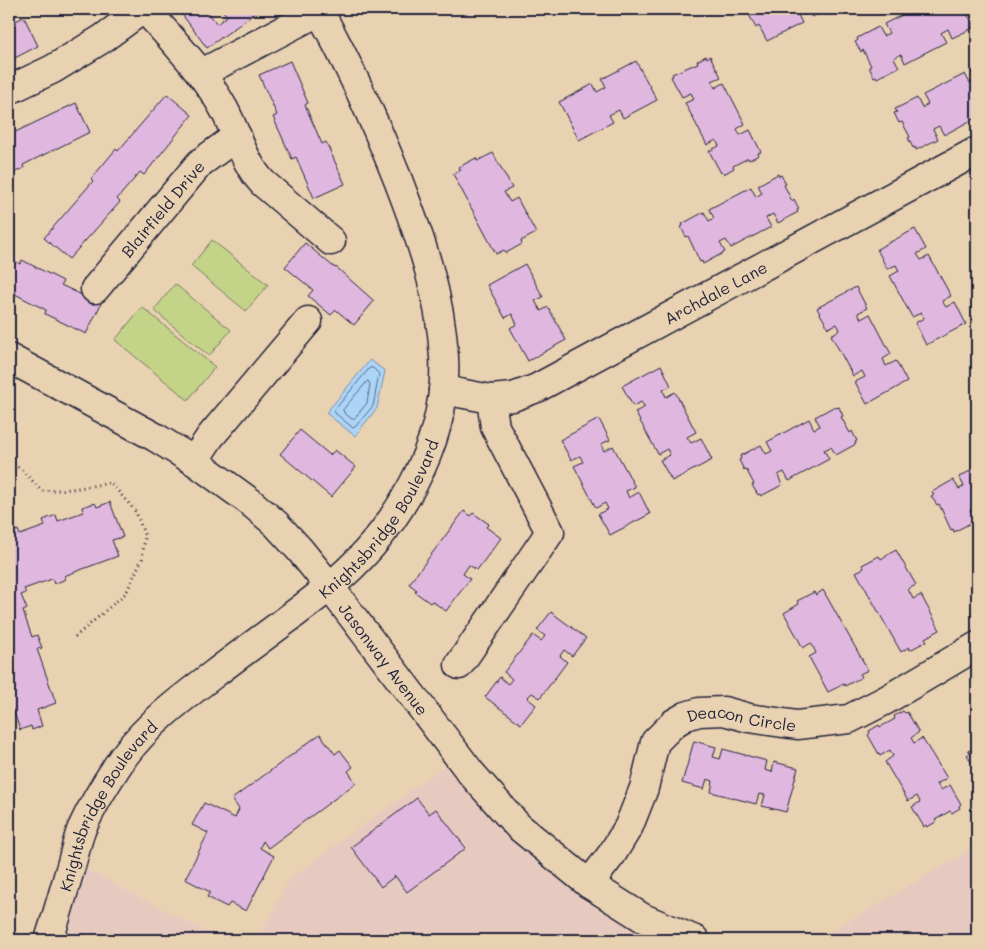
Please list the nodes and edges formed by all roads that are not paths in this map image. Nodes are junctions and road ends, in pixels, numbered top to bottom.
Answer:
1 (144, 9) edge
2 (319, 10) edge
3 (202, 73) junction
4 (9, 90) edge
5 (236, 136) junction
6 (976, 155) edge
7 (331, 241) dead end
8 (95, 289) dead end
9 (308, 321) dead end
10 (9, 358) edge
11 (443, 390) junction
12 (491, 400) junction
13 (194, 461) junction
14 (330, 587) junction
15 (977, 646) edge
16 (459, 665) dead end
17 (589, 884) junction
18 (49, 940) edge
19 (695, 940) edge

1 - 3 street
1 - 4 street
2 - 3 street
2 - 11 street, Knightsbridge Boulevard
3 - 5 street
5 - 7 street
5 - 8 street, Blairfield Drive
6 - 12 street, Archdale Lane
9 - 13 street
10 - 13 street, Jasonway Avenue
11 - 12 street, Archdale Lane
11 - 14 street, Knightsbridge Boulevard
12 - 16 street
13 - 14 street, Jasonway Avenue
14 - 17 street, Jasonway Avenue
14 - 18 street, Knightsbridge Boulevard
15 - 17 street, Deacon Circle
17 - 19 street, Jasonway Avenue

